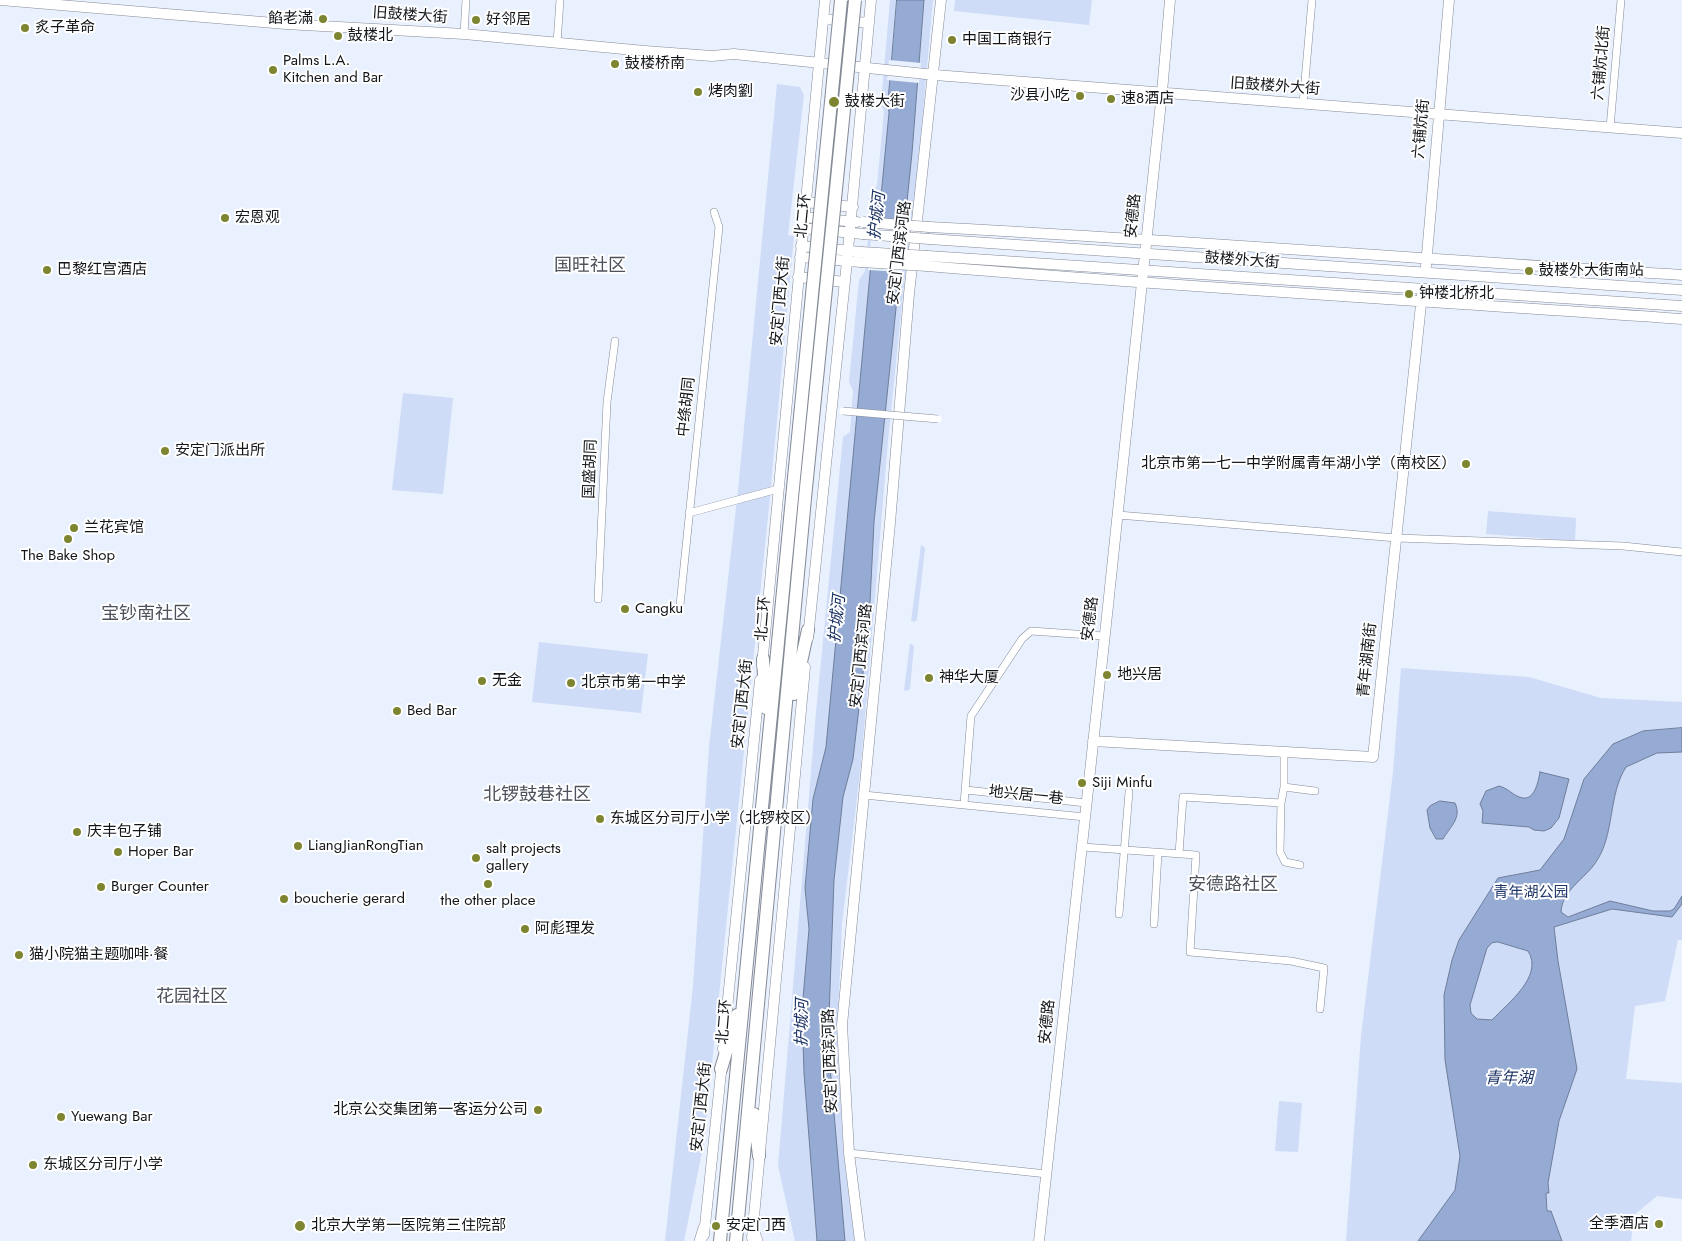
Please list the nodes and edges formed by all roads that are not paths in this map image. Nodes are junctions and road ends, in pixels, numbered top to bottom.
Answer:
1 (0, 0) edge
2 (466, 0) edge
3 (560, 0) edge
4 (825, 0) edge
5 (842, 0) edge
6 (855, 0) edge
7 (872, 0) edge
8 (942, 0) edge
9 (1170, 0) edge
10 (1312, 0) edge
11 (1449, 0) edge
12 (1621, 0) edge
13 (824, 19) junction
14 (870, 23) junction
15 (464, 34) junction
16 (556, 42) junction
17 (818, 62) junction
18 (866, 68) junction
19 (935, 75) junction
20 (1162, 92) junction
21 (1304, 104) junction
22 (1439, 114) junction
23 (1610, 128) junction
24 (1682, 133) edge
25 (805, 202) junction
26 (853, 207) junction
27 (714, 212) dead end
28 (804, 217) junction
29 (851, 221) junction
30 (802, 228) junction
31 (850, 232) junction
32 (1147, 238) junction
33 (800, 252) junction
34 (1145, 253) junction
35 (848, 256) junction
36 (1426, 260) junction
37 (927, 261) junction
38 (1143, 270) junction
39 (1425, 273) junction
40 (1682, 275) edge
41 (798, 277) junction
42 (845, 282) junction
43 (1142, 284) junction
44 (1422, 289) junction
45 (1682, 290) edge
46 (1421, 300) junction
47 (1682, 306) edge
48 (1682, 319) edge
49 (615, 341) dead end
50 (832, 410) junction
51 (938, 419) dead end
52 (778, 489) junction
53 (689, 513) junction
54 (1118, 515) junction
55 (1397, 538) junction
56 (1682, 552) edge
57 (598, 599) dead end
58 (680, 605) dead end
59 (808, 630) junction
60 (1104, 636) junction
61 (762, 659) junction
62 (1094, 741) junction
63 (782, 745) junction
64 (768, 746) junction
65 (1284, 752) junction
66 (1284, 787) junction
67 (966, 790) junction
68 (1315, 791) dead end
69 (1129, 792) dead end
70 (864, 795) junction
71 (1086, 803) junction
72 (1281, 803) junction
73 (964, 804) junction
74 (1085, 817) junction
75 (1083, 847) junction
76 (1124, 850) junction
77 (1158, 852) junction
78 (1179, 854) junction
79 (1300, 865) dead end
80 (1119, 914) dead end
81 (1154, 924) dead end
82 (745, 986) junction
83 (1320, 1009) dead end
84 (721, 1069) junction
85 (751, 1090) junction
86 (849, 1153) junction
87 (759, 1156) junction
88 (1047, 1174) junction
89 (704, 1228) junction
90 (754, 1238) edge
91 (700, 1241) edge
92 (704, 1241) edge
93 (720, 1241) edge
94 (736, 1241) edge
95 (860, 1241) edge
96 (1039, 1241) edge

1 - 15 street, 旧鼓楼大街
2 - 15 street
3 - 16 street
4 - 13 street, 安定门西大街
5 - 64 highway, 北二环, bridge
6 - 63 highway, 北二环, bridge
7 - 14 street
8 - 19 street, 安定门西滨河路
9 - 20 street, 安德路
10 - 21 street
11 - 22 street, 六铺炕街
12 - 23 street, 六铺炕北街
13 - 14 street
13 - 17 street, 安定门西大街
14 - 18 street
15 - 16 street, 旧鼓楼大街
16 - 17 street, 旧鼓楼大街
17 - 18 street, 旧鼓楼大街
17 - 25 street, 安定门西大街
18 - 19 street, 旧鼓楼外大街
18 - 26 street
19 - 20 street, 旧鼓楼外大街
19 - 70 street, 安定门西滨河路
20 - 21 street, 旧鼓楼外大街
20 - 32 street, 安德路
21 - 22 street, 旧鼓楼外大街
22 - 23 street, 旧鼓楼外大街
22 - 36 street, 六铺炕街
23 - 24 street, 旧鼓楼外大街
25 - 26 street
25 - 28 street, 安定门西大街
26 - 29 street
27 - 53 street, 中绦胡同
28 - 29 street
28 - 30 street, 安定门西大街
29 - 31 street
29 - 32 street, 鼓楼外大街, bridge
30 - 31 street, 鼓楼外大街
30 - 33 street, 安定门西大街
31 - 34 street, 鼓楼外大街, bridge
31 - 35 street
32 - 34 street, 安德路
32 - 36 street, 鼓楼外大街
33 - 35 street, 鼓楼外大街
33 - 41 street, 安定门西大街
34 - 38 street, 安德路
34 - 39 street, 鼓楼外大街
35 - 37 street, 鼓楼外大街, bridge
35 - 42 street
36 - 39 street, 六铺炕街
36 - 40 street, 鼓楼外大街
37 - 38 street, 鼓楼外大街
37 - 43 street, 鼓楼外大街
38 - 43 street, 安德路
38 - 44 street, 鼓楼外大街
39 - 45 street, 鼓楼外大街
41 - 42 street
41 - 52 street, 安定门西大街
42 - 50 street
43 - 46 street, 鼓楼外大街
43 - 54 street, 安德路
44 - 46 street, 青年湖南街
44 - 47 street, 鼓楼外大街
46 - 48 street, 鼓楼外大街
46 - 55 street, 青年湖南街
49 - 57 street, 国盛胡同
50 - 51 street, bridge
50 - 59 street
52 - 53 street
52 - 61 street, 安定门西大街
53 - 58 street, 中绦胡同
54 - 55 street
54 - 60 street, 安德路
55 - 56 street
55 - 65 street, 青年湖南街
59 - 63 highway
59 - 87 street
60 - 62 street, 安德路
60 - 67 street
61 - 64 highway
61 - 84 street, 安定门西大街
62 - 65 street, 青年湖南街
62 - 71 street, 安德路
63 - 85 highway, 北二环
64 - 82 highway, 北二环
65 - 66 street
66 - 68 street
66 - 72 street
67 - 71 street, 地兴居一巷
67 - 73 street
69 - 76 street
70 - 73 street, 地兴居一巷
70 - 86 street, 安定门西滨河路
71 - 74 street, 安德路
72 - 78 street
72 - 79 street
73 - 74 street, 地兴居一巷
74 - 75 street, 安德路
75 - 76 street
75 - 88 street, 安德路
76 - 77 street
76 - 80 street
77 - 78 street
77 - 81 street
78 - 83 street
82 - 84 highway
82 - 93 highway, 北二环
84 - 89 street, 安定门西大街
85 - 87 highway
85 - 94 highway, 北二环
86 - 88 street
86 - 95 street, 安定门西滨河路
87 - 90 street
88 - 96 street, 安德路
89 - 91 main road
89 - 92 street, 安定门西大街

